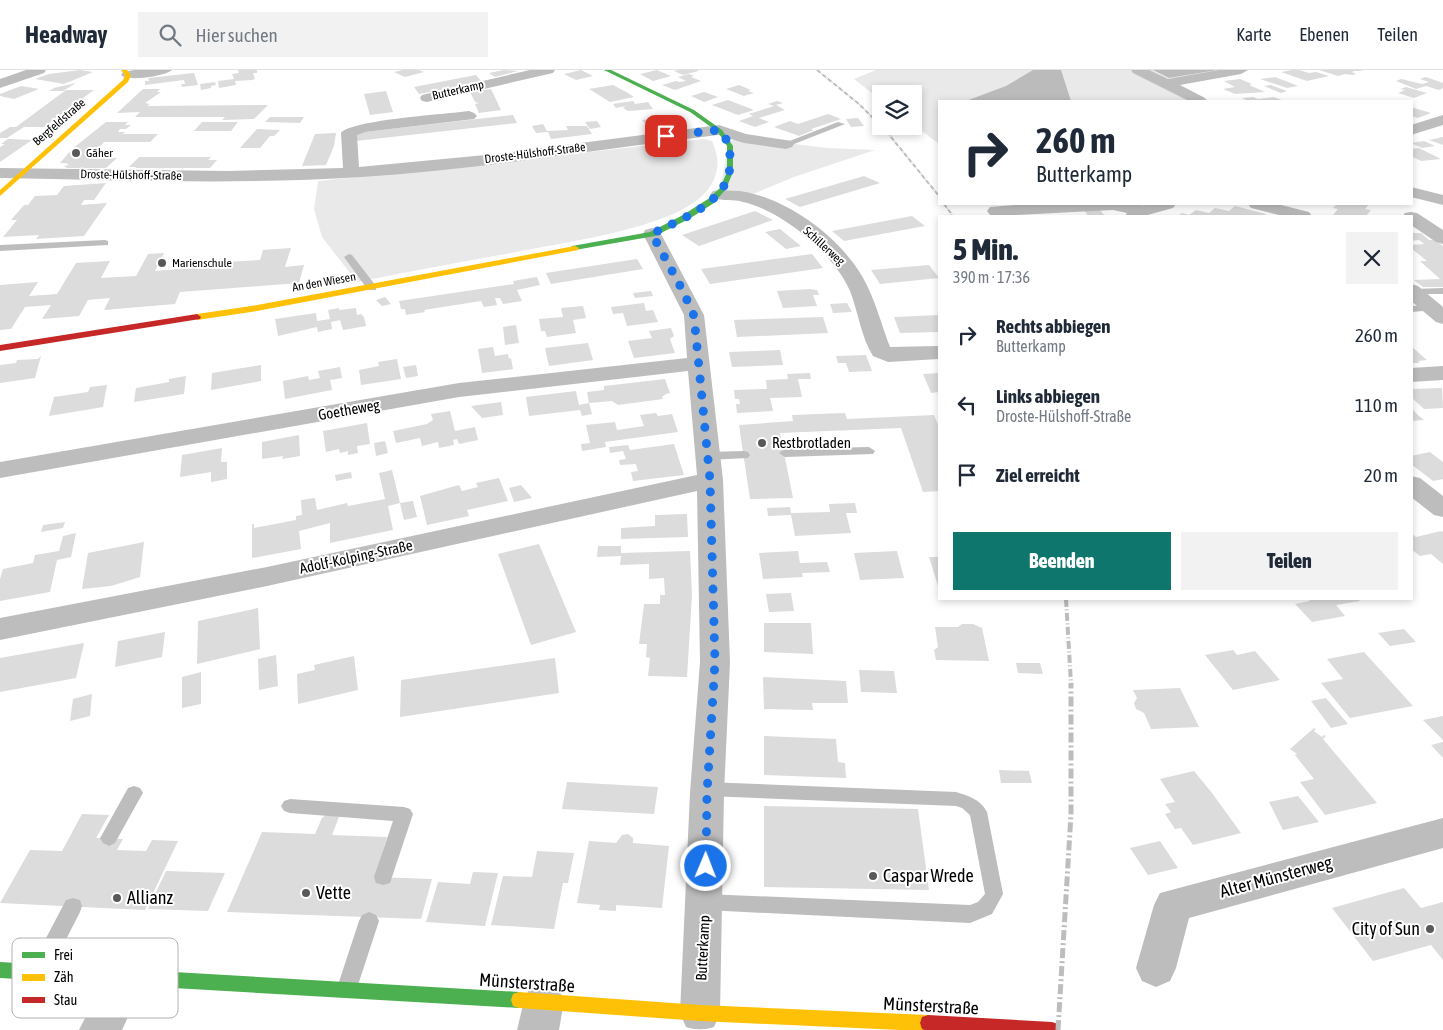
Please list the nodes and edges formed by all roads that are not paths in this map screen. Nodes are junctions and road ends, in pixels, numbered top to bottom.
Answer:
1 (39, 70) edge
2 (165, 70) edge
3 (548, 70) edge
4 (607, 70) edge
5 (1138, 70) edge
6 (1241, 70) edge
7 (126, 72) edge
8 (0, 84) edge
9 (1165, 84) junction
10 (427, 98) dead end
11 (1198, 100) edge
12 (469, 116) dead end
13 (1443, 120) edge
14 (841, 124) dead end
15 (1413, 129) edge
16 (719, 130) junction
17 (786, 144) joint
18 (351, 172) junction
19 (0, 173) edge
20 (22, 173) junction
21 (1413, 192) edge
22 (0, 194) edge
23 (719, 195) junction
24 (1443, 200) edge
25 (1083, 205) edge
26 (1113, 205) edge
27 (1164, 205) edge
28 (1261, 205) edge
29 (996, 211) dead end
30 (1136, 213) edge
31 (1299, 215) edge
32 (1413, 218) edge
33 (652, 234) junction
34 (1443, 238) edge
35 (105, 243) dead end
36 (0, 248) edge
37 (349, 257) dead end
38 (372, 288) junction
39 (1413, 297) edge
40 (1439, 306) edge
41 (0, 348) edge
42 (938, 353) edge
43 (699, 363) junction
44 (1443, 373) edge
45 (1413, 375) edge
46 (869, 450) dead end
47 (785, 453) dead end
48 (744, 455) dead end
49 (709, 468) junction
50 (0, 470) edge
51 (1413, 486) edge
52 (1443, 508) edge
53 (0, 629) edge
54 (707, 789) junction
55 (134, 793) dead end
56 (290, 806) dead end
57 (1443, 833) edge
58 (109, 838) dead end
59 (383, 877) dead end
60 (706, 902) junction
61 (73, 906) dead end
62 (368, 922) dead end
63 (56, 938) edge
64 (1156, 968) dead end
65 (178, 981) edge
66 (347, 989) junction
67 (700, 1013) junction
68 (541, 1016) edge
69 (106, 1018) edge
70 (100, 1030) edge
71 (1052, 1030) edge

1 - 8 street
2 - 7 street
3 - 10 street, Butterkamp
4 - 16 street
5 - 9 street
6 - 9 street
7 - 20 street, Bergfeldstraße
9 - 11 street
12 - 18 street
13 - 15 street
14 - 17 lane
16 - 17 street
16 - 18 street, Droste-Hülshoff-Straße
16 - 23 street
18 - 20 street, Droste-Hülshoff-Straße
19 - 20 street, Droste-Hülshoff-Straße
20 - 22 street, Bergfeldstraße
21 - 24 street
23 - 33 street
23 - 42 street, Schillerweg
25 - 29 street
26 - 30 street
27 - 30 street
28 - 31 street
32 - 34 street
33 - 38 street, An den Wiesen
33 - 43 street, Butterkamp
35 - 36 lane
37 - 38 lane
38 - 41 street, An den Wiesen
39 - 40 street
43 - 49 street, Butterkamp
43 - 50 street, Goetheweg
44 - 45 street
46 - 47 lane
48 - 49 lane
49 - 53 street, Adolf-Kolping-Straße
49 - 54 street, Butterkamp
51 - 52 street
54 - 60 street, Butterkamp
54 - 60 lane
55 - 58 lane
56 - 59 lane
57 - 64 street, Alter Münsterweg
60 - 67 street, Butterkamp
61 - 63 lane
62 - 66 lane
65 - 66 street, Münsterstraße
66 - 68 street, Münsterstraße
67 - 68 street, Münsterstraße
67 - 71 street, Münsterstraße
69 - 70 street

